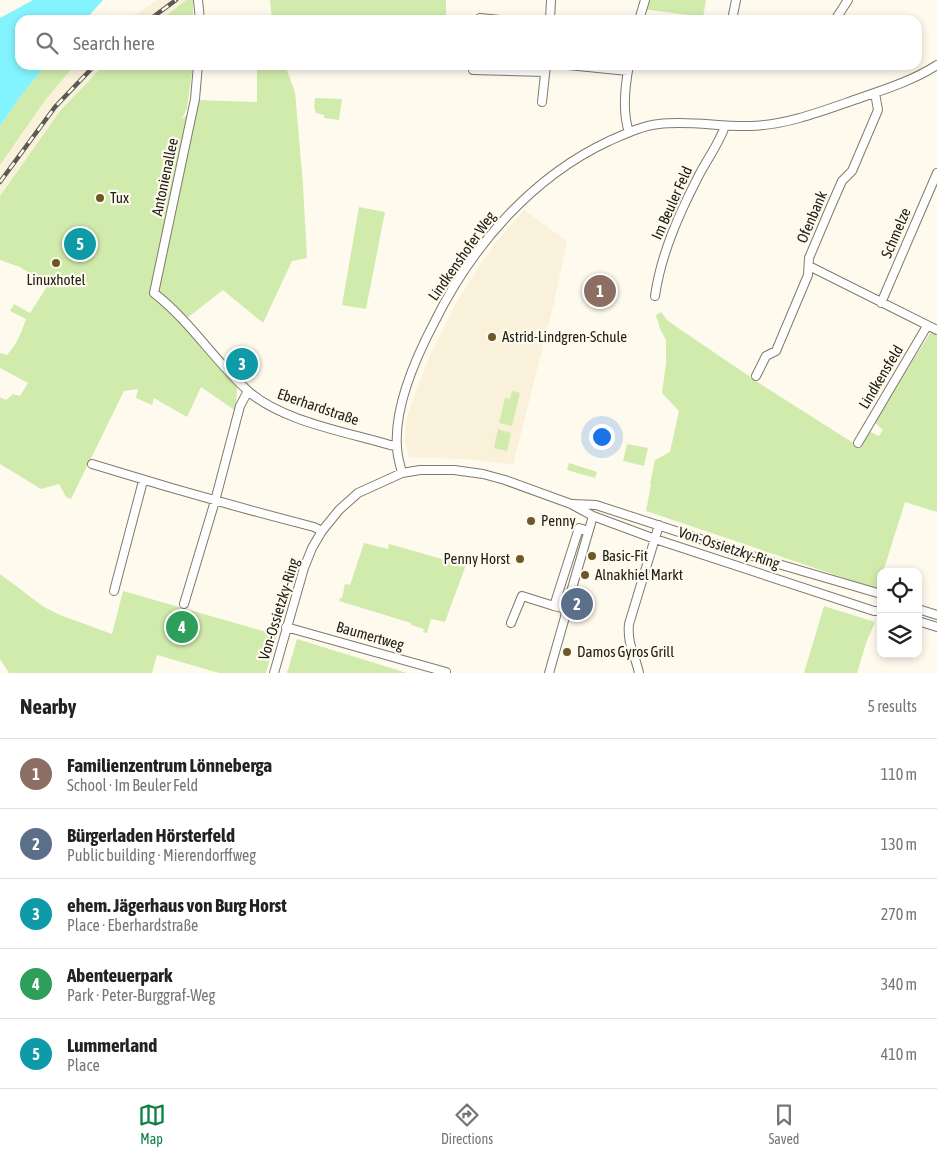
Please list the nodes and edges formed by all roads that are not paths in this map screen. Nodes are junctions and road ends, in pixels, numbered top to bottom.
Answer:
1 (198, 0) edge
2 (551, 0) edge
3 (645, 0) edge
4 (736, 0) edge
5 (848, 0) edge
6 (200, 15) edge
7 (550, 15) edge
8 (640, 15) edge
9 (733, 15) edge
10 (838, 15) edge
11 (937, 65) edge
12 (198, 70) edge
13 (545, 70) edge
14 (628, 70) edge
15 (875, 92) junction
16 (542, 102) dead end
17 (725, 126) junction
18 (629, 132) junction
19 (937, 173) edge
20 (809, 266) junction
21 (154, 293) joint
22 (655, 296) dead end
23 (881, 303) junction
24 (928, 326) junction
25 (937, 330) edge
26 (756, 376) dead end
27 (248, 391) junction
28 (858, 443) dead end
29 (396, 446) junction
30 (92, 464) dead end
31 (402, 473) junction
32 (143, 481) junction
33 (215, 501) junction
34 (571, 504) junction
35 (593, 516) junction
36 (659, 525) junction
37 (588, 531) junction
38 (322, 532) junction
39 (655, 539) junction
40 (114, 592) dead end
41 (877, 593) edge
42 (184, 604) dead end
43 (554, 606) junction
44 (566, 609) junction
45 (922, 610) edge
46 (877, 611) edge
47 (937, 615) edge
48 (922, 622) edge
49 (511, 623) dead end
50 (286, 627) junction
51 (937, 627) edge
52 (446, 672) edge
53 (274, 673) edge
54 (549, 673) edge
55 (639, 673) edge

1 - 6 street
2 - 7 street
3 - 8 street
4 - 9 street
5 - 10 street
11 - 15 street, Lindkenshofer Weg
12 - 21 street, Antonienallee
13 - 16 street
14 - 18 street
15 - 17 street, Lindkenshofer Weg
15 - 20 street, Ofenbank
17 - 18 street, Lindkenshofer Weg
17 - 22 street, Im Beuler Feld
18 - 29 street, Lindkenshofer Weg
19 - 23 street, Schmelze
20 - 23 street
20 - 26 street, Ofenbank
21 - 27 street, Eberhardstraße
23 - 24 street
24 - 25 street
24 - 28 street, Lindkensfeld
27 - 29 street, Eberhardstraße
27 - 33 street
29 - 31 street, Lindkenshofer Weg
30 - 32 street
31 - 34 street, Von-Ossietzky-Ring
31 - 38 street, Von-Ossietzky-Ring
32 - 33 street
32 - 40 street
33 - 38 street
33 - 42 street
34 - 35 street, Von-Ossietzky-Ring
34 - 36 street, Von-Ossietzky-Ring
35 - 37 street
35 - 39 street, Von-Ossietzky-Ring
36 - 39 street
36 - 41 street, Von-Ossietzky-Ring
37 - 43 street
37 - 44 street
38 - 50 street, Von-Ossietzky-Ring
39 - 46 street, Von-Ossietzky-Ring
39 - 55 street
43 - 44 street
43 - 49 street
44 - 54 street
45 - 47 street
48 - 51 street
50 - 52 street, Baumertweg
50 - 53 street, Von-Ossietzky-Ring

